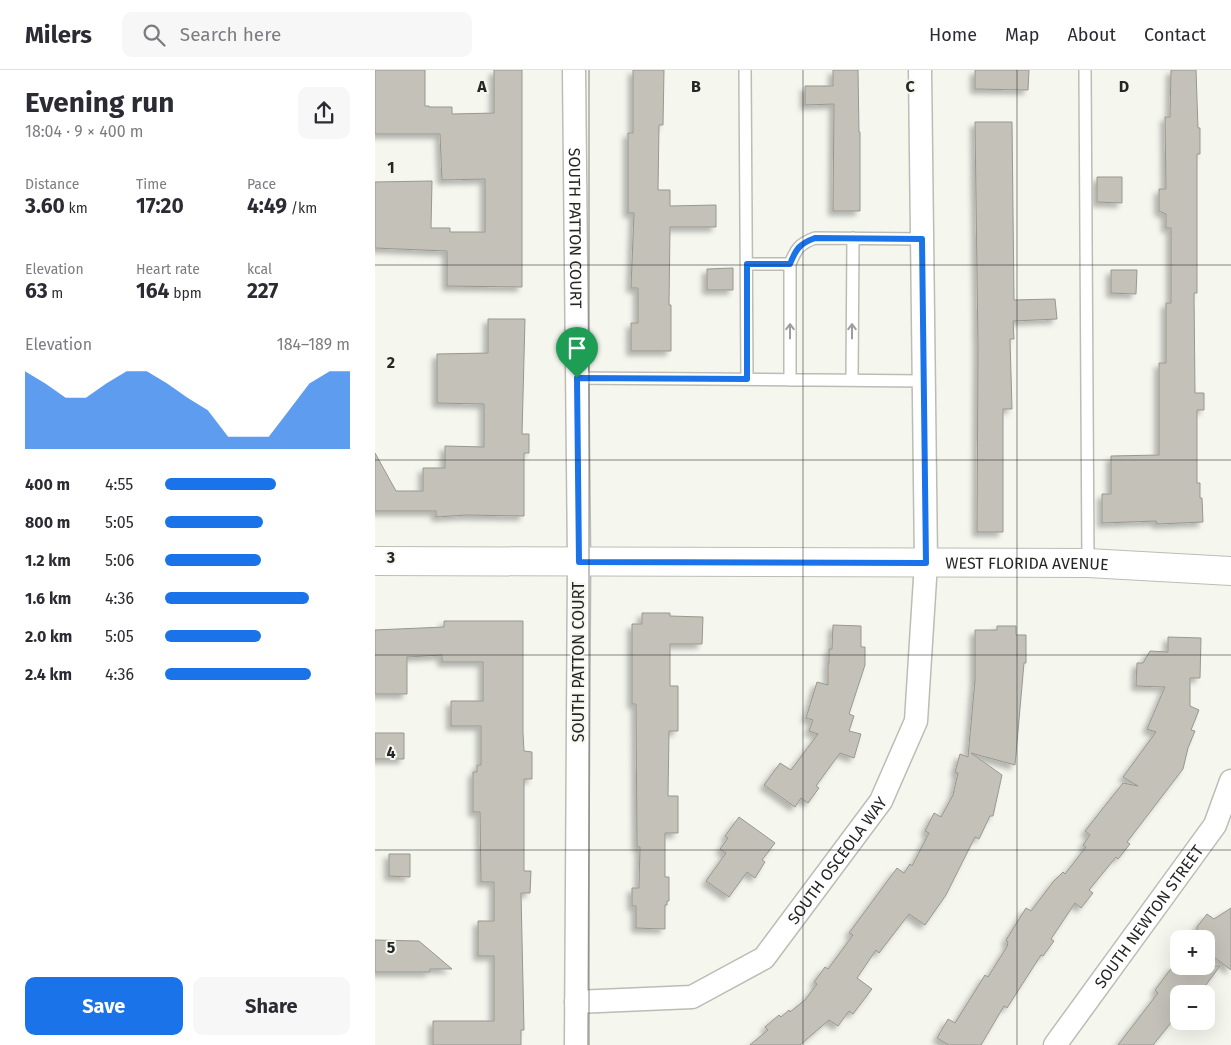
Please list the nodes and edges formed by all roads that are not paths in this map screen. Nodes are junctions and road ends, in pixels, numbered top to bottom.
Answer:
1 (575, 70) edge
2 (745, 70) edge
3 (920, 70) edge
4 (1085, 70) edge
5 (853, 238) junction
6 (922, 239) junction
7 (747, 264) junction
8 (790, 264) junction
9 (577, 378) junction
10 (747, 379) junction
11 (790, 380) junction
12 (852, 380) junction
13 (924, 381) junction
14 (375, 562) edge
15 (579, 562) junction
16 (926, 563) junction
17 (1088, 563) junction
18 (1231, 571) edge
19 (1231, 782) edge
20 (576, 1002) junction
21 (576, 1045) edge
22 (1055, 1045) edge

1 - 9 street, SOUTH PATTON COURT
2 - 7 lane
3 - 6 street, SOUTH OSCEOLA WAY
4 - 17 lane
5 - 6 lane
5 - 8 lane
12 -> 5 lane
6 - 13 street, SOUTH OSCEOLA WAY
7 - 8 lane
7 - 10 lane
11 -> 8 lane
9 - 10 lane
9 - 15 street, SOUTH PATTON COURT
10 - 11 lane
11 - 12 lane
12 - 13 lane
13 - 16 street, SOUTH OSCEOLA WAY
14 - 15 street, WEST FLORIDA AVENUE
15 - 16 street, WEST FLORIDA AVENUE
15 - 20 street, SOUTH PATTON COURT
16 - 17 street, WEST FLORIDA AVENUE
16 - 20 street, SOUTH OSCEOLA WAY
17 - 18 street, WEST FLORIDA AVENUE
19 - 22 street, SOUTH NEWTON STREET
20 - 21 street, SOUTH PATTON COURT

